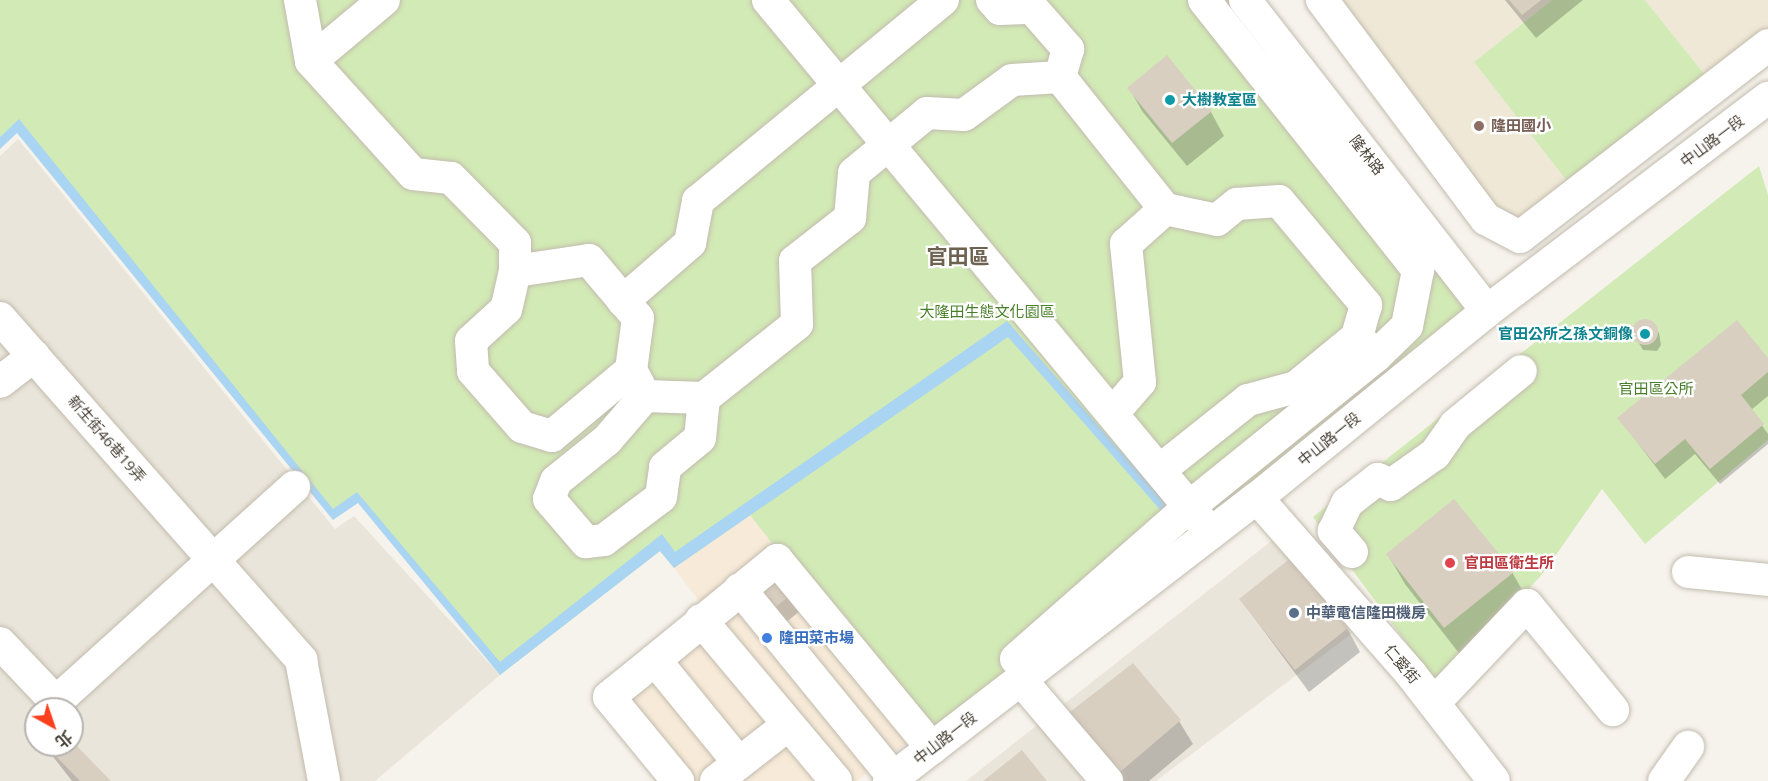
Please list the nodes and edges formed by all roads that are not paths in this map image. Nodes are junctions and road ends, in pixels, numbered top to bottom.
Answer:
1 (300, 0) edge
2 (384, 0) edge
3 (768, 0) edge
4 (943, 0) edge
5 (992, 0) edge
6 (1204, 0) edge
7 (1245, 0) edge
8 (1322, 0) edge
9 (1768, 45) edge
10 (311, 62) junction
11 (1060, 77) junction
12 (839, 85) junction
13 (1768, 98) edge
14 (888, 144) junction
15 (1165, 209) junction
16 (515, 271) junction
17 (623, 301) junction
18 (1487, 311) junction
19 (0, 318) edge
20 (1366, 347) junction
21 (34, 356) junction
22 (1521, 371) dead end
23 (0, 382) edge
24 (638, 383) junction
25 (704, 398) junction
26 (1113, 413) junction
27 (1160, 470) junction
28 (294, 487) dead end
29 (1257, 498) junction
30 (1189, 507) junction
31 (1211, 533) junction
32 (1352, 552) dead end
33 (212, 560) junction
34 (1688, 572) dead end
35 (1768, 580) edge
36 (740, 590) junction
37 (701, 621) junction
38 (0, 643) edge
39 (656, 660) junction
40 (1021, 680) junction
41 (1434, 703) junction
42 (1613, 710) dead end
43 (788, 725) junction
44 (927, 742) junction
45 (1688, 747) dead end
46 (728, 772) edge
47 (892, 779) edge
48 (324, 781) edge
49 (678, 781) edge
50 (836, 781) edge
51 (1107, 781) edge
52 (1494, 781) edge
53 (1664, 781) edge

1 - 10 street
2 - 10 street
3 - 12 street
4 - 12 street
5 - 11 street
6 - 20 street
7 - 18 street, 隆林路
8 - 9 street
10 - 16 street
11 - 14 street
11 - 15 street
12 - 14 street
12 - 17 street
13 - 18 street, 中山路一段
14 - 25 street
14 - 26 street
15 - 20 street
15 - 26 street
16 - 17 street
16 - 24 street
17 - 24 street
18 - 29 street, 中山路一段
19 - 21 street, 新生街46巷19弄
20 - 27 street
20 - 30 street
21 - 23 street
21 - 33 street, 新生街46巷19弄
22 - 32 street
24 - 25 street
24 - 25 street
26 - 27 street
27 - 30 street
28 - 33 street
29 - 31 street, 中山路一段
29 - 41 street, 仁愛街
30 - 31 street
30 - 44 street
31 - 40 street, 中山路一段
33 - 38 street
33 - 48 street, 新生街46巷19弄
34 - 35 street
36 - 37 street
36 - 44 street
36 - 47 street
37 - 39 street
37 - 43 street
39 - 46 street
39 - 49 street
40 - 44 street, 中山路一段
40 - 51 street
41 - 42 street
41 - 52 street, 仁愛街
43 - 46 street
43 - 50 street
44 - 47 street, 中山路一段
45 - 53 street

